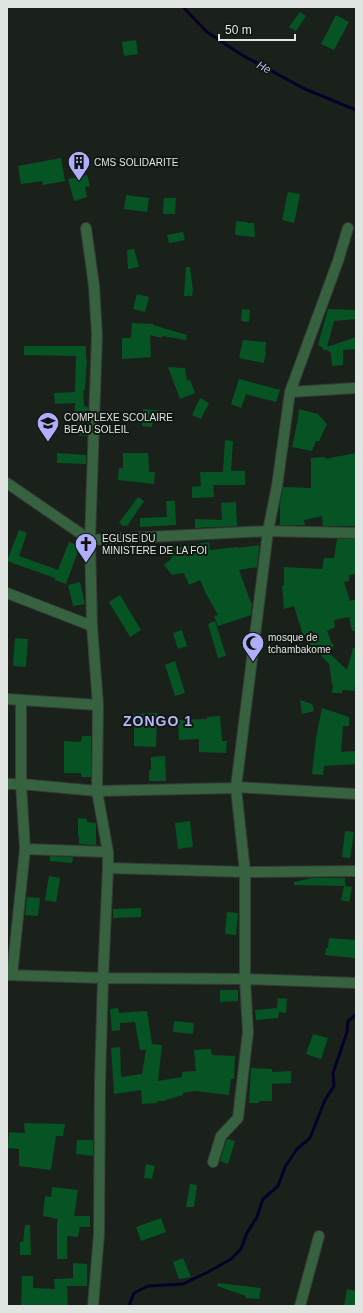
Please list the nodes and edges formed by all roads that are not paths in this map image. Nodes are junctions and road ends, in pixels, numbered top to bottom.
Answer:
1 (86, 228) dead end
2 (348, 228) dead end
3 (356, 388) edge
4 (290, 392) junction
5 (7, 483) edge
6 (268, 531) junction
7 (356, 532) edge
8 (90, 540) junction
9 (7, 593) edge
10 (92, 626) junction
11 (7, 699) edge
12 (21, 700) junction
13 (98, 705) junction
14 (7, 784) edge
15 (21, 784) junction
16 (236, 788) junction
17 (96, 791) junction
18 (356, 794) edge
19 (25, 849) junction
20 (108, 852) junction
21 (108, 868) junction
22 (356, 871) edge
23 (245, 872) junction
24 (10, 975) edge
25 (103, 978) junction
26 (245, 979) junction
27 (356, 983) edge
28 (214, 1162) dead end
29 (319, 1236) dead end
30 (93, 1306) edge
31 (300, 1306) edge

1 - 8 street
2 - 4 street
3 - 4 street
4 - 6 street
5 - 8 street
6 - 7 street
6 - 8 street
6 - 16 street
8 - 10 street
9 - 10 street
10 - 13 street
11 - 12 street
12 - 13 street
12 - 15 street
13 - 17 street
14 - 15 street
15 - 17 street
15 - 19 street
16 - 17 street
16 - 18 street
16 - 23 street
17 - 20 street
19 - 20 street
19 - 24 street
20 - 21 street
21 - 23 street
21 - 25 street
22 - 23 street
23 - 26 street
24 - 25 street
25 - 26 street
25 - 30 street
26 - 27 street
26 - 28 street
29 - 31 street

